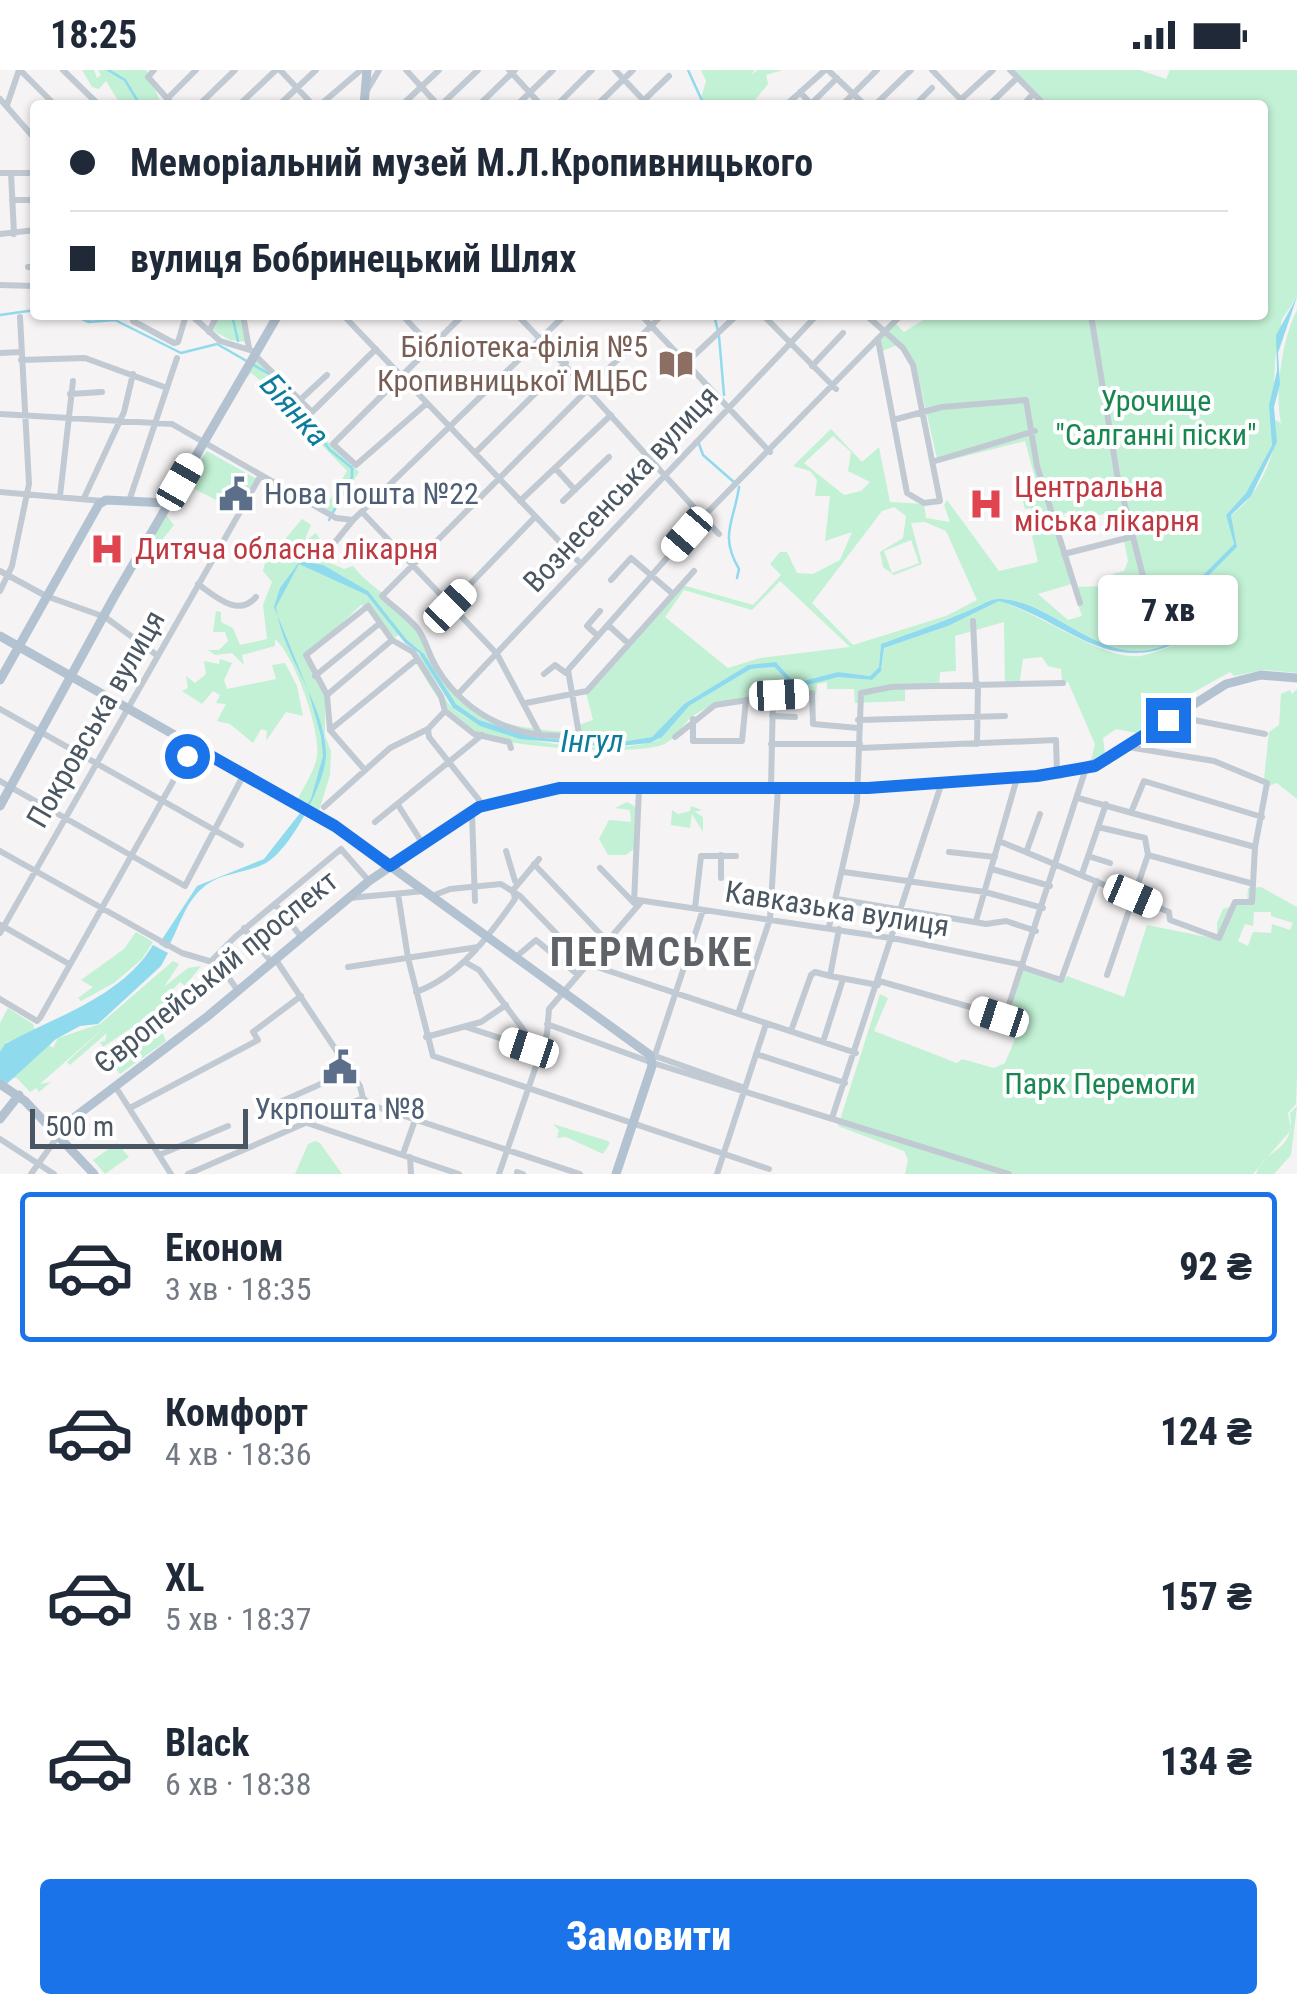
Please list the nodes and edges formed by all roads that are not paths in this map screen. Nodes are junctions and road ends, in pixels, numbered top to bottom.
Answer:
1 (20, 70) edge
2 (63, 70) edge
3 (196, 70) edge
4 (235, 70) edge
5 (278, 70) edge
6 (316, 70) edge
7 (364, 70) edge
8 (379, 70) edge
9 (406, 70) edge
10 (439, 70) edge
11 (478, 70) edge
12 (552, 70) edge
13 (592, 70) edge
14 (615, 70) edge
15 (634, 70) edge
16 (826, 70) edge
17 (877, 70) edge
18 (911, 70) edge
19 (932, 70) edge
20 (952, 70) edge
21 (992, 70) edge
22 (1010, 70) edge
23 (512, 71) edge
24 (151, 74) edge
25 (669, 76) dead end
26 (837, 78) junction
27 (1018, 78) junction
28 (624, 79) junction
29 (942, 80) junction
30 (422, 87) junction
31 (297, 88) junction
32 (932, 88) dead end
33 (366, 92) junction
34 (800, 92) junction
35 (530, 93) junction
36 (854, 94) junction
37 (1033, 94) junction
38 (0, 99) edge
39 (50, 100) edge
40 (94, 100) edge
41 (169, 100) edge
42 (172, 100) edge
43 (204, 100) edge
44 (245, 100) edge
45 (285, 100) edge
46 (311, 100) edge
47 (324, 100) edge
48 (365, 100) edge
49 (408, 100) edge
50 (435, 100) edge
51 (445, 100) edge
52 (484, 100) edge
53 (522, 100) edge
54 (537, 100) edge
55 (562, 100) edge
56 (602, 100) edge
57 (641, 100) edge
58 (646, 100) edge
59 (791, 100) edge
60 (807, 100) edge
61 (815, 100) edge
62 (847, 100) edge
63 (860, 100) edge
64 (880, 100) edge
65 (919, 100) edge
66 (958, 100) edge
67 (963, 100) edge
68 (994, 100) edge
69 (1028, 100) edge
70 (1040, 100) edge
71 (5, 111) edge
72 (30, 134) edge
73 (0, 173) edge
74 (12, 173) junction
75 (30, 173) edge
76 (12, 200) junction
77 (30, 200) edge
78 (30, 231) edge
79 (0, 234) edge
80 (14, 234) junction
81 (0, 285) edge
82 (30, 286) edge
83 (20, 317) dead end
84 (186, 320) edge
85 (194, 320) edge
86 (215, 320) edge
87 (244, 320) edge
88 (275, 320) edge
89 (348, 320) edge
90 (407, 320) edge
91 (458, 320) edge
92 (522, 320) edge
93 (560, 320) edge
94 (645, 320) edge
95 (657, 320) edge
96 (733, 320) edge
97 (767, 320) edge
98 (813, 320) edge
99 (872, 320) edge
100 (897, 320) edge
101 (1093, 320) edge
102 (133, 321) dead end
103 (651, 326) junction
104 (209, 332) junction
105 (886, 332) junction
106 (843, 333) dead end
107 (541, 339) junction
108 (878, 340) junction
109 (791, 344) junction
110 (431, 346) junction
111 (376, 349) junction
112 (0, 353) edge
113 (21, 356) junction
114 (252, 356) junction
115 (176, 358) dead end
116 (566, 363) junction
117 (686, 363) junction
118 (812, 366) junction
119 (132, 374) junction
120 (327, 375) dead end
121 (401, 376) junction
122 (73, 381) dead end
123 (167, 388) junction
124 (834, 388) junction
125 (590, 390) junction
126 (102, 392) dead end
127 (70, 394) junction
128 (300, 400) junction
129 (426, 404) junction
130 (729, 408) junction
131 (924, 411) junction
132 (0, 414) edge
133 (23, 414) junction
134 (66, 416) junction
135 (611, 416) junction
136 (120, 418) junction
137 (893, 420) junction
138 (158, 422) junction
139 (450, 428) junction
140 (1035, 432) junction
141 (203, 442) junction
142 (770, 452) junction
143 (475, 454) junction
144 (610, 457) dead end
145 (935, 461) junction
146 (556, 469) junction
147 (261, 475) junction
148 (662, 476) junction
149 (499, 478) junction
150 (575, 490) junction
151 (0, 492) edge
152 (28, 495) junction
153 (60, 496) junction
154 (84, 498) junction
155 (103, 501) junction
156 (520, 501) junction
157 (563, 501) dead end
158 (128, 502) junction
159 (167, 503) junction
160 (363, 513) junction
161 (703, 517) junction
162 (535, 518) junction
163 (353, 520) junction
164 (719, 534) dead end
165 (1131, 537) junction
166 (327, 552) dead end
167 (1064, 554) junction
168 (581, 564) junction
169 (412, 566) junction
170 (694, 570) dead end
171 (0, 571) edge
172 (8, 576) junction
173 (651, 576) junction
174 (611, 580) dead end
175 (198, 584) junction
176 (0, 590) edge
177 (673, 594) junction
178 (46, 596) junction
179 (256, 597) dead end
180 (1080, 603) dead end
181 (450, 606) junction
182 (600, 611) dead end
183 (103, 616) junction
184 (380, 622) junction
185 (973, 622) dead end
186 (608, 625) junction
187 (1158, 631) dead end
188 (0, 636) edge
189 (598, 636) junction
190 (392, 640) junction
191 (630, 644) junction
192 (18, 646) junction
193 (497, 654) junction
194 (158, 656) junction
195 (417, 658) junction
196 (544, 674) dead end
197 (568, 674) junction
198 (315, 676) junction
199 (72, 677) junction
200 (1297, 678) edge
201 (0, 680) edge
202 (1063, 683) dead end
203 (977, 684) junction
204 (458, 694) junction
205 (327, 695) junction
206 (571, 696) junction
207 (773, 696) junction
208 (746, 700) junction
209 (525, 703) junction
210 (127, 708) junction
211 (0, 709) edge
212 (445, 711) junction
213 (1181, 712) junction
214 (772, 716) junction
215 (1006, 716) dead end
216 (978, 717) junction
217 (795, 718) dead end
218 (693, 719) junction
219 (858, 724) junction
220 (428, 729) junction
221 (330, 730) junction
222 (41, 733) junction
223 (539, 733) junction
224 (482, 734) junction
225 (1266, 734) dead end
226 (675, 737) dead end
227 (1056, 740) junction
228 (1066, 740) dead end
229 (771, 744) junction
230 (978, 744) junction
231 (193, 746) junction
232 (860, 746) junction
233 (1128, 747) junction
234 (511, 748) dead end
235 (451, 763) junction
236 (95, 764) junction
237 (1086, 768) junction
238 (364, 769) junction
239 (244, 774) junction
240 (1057, 774) junction
241 (1018, 778) junction
242 (0, 781) edge
243 (941, 784) junction
244 (10, 787) junction
245 (774, 788) junction
246 (859, 788) junction
247 (639, 789) junction
248 (1078, 798) junction
249 (162, 802) junction
250 (1106, 804) junction
251 (398, 805) junction
252 (0, 806) edge
253 (484, 806) junction
254 (472, 810) junction
255 (1132, 810) junction
256 (320, 811) junction
257 (1040, 814) dead end
258 (1262, 817) junction
259 (65, 818) junction
260 (375, 822) dead end
261 (1098, 827) junction
262 (214, 832) junction
263 (999, 842) junction
264 (424, 844) junction
265 (241, 845) dead end
266 (1254, 847) junction
267 (1027, 850) junction
268 (0, 851) edge
269 (506, 851) dead end
270 (949, 852) dead end
271 (1148, 854) junction
272 (130, 855) junction
273 (721, 856) junction
274 (736, 856) dead end
275 (1088, 856) junction
276 (995, 857) junction
277 (1057, 863) junction
278 (1110, 863) dead end
279 (390, 866) junction
280 (600, 868) dead end
281 (992, 868) junction
282 (34, 871) junction
283 (844, 872) junction
284 (1082, 874) junction
285 (721, 878) dead end
286 (518, 880) junction
287 (912, 880) junction
288 (369, 881) junction
289 (1098, 881) junction
290 (1250, 882) junction
291 (502, 884) junction
292 (476, 885) junction
293 (1050, 886) junction
294 (985, 892) junction
295 (398, 894) junction
296 (428, 894) junction
297 (516, 895) junction
298 (1133, 896) junction
299 (348, 898) junction
300 (837, 899) junction
301 (475, 902) dead end
302 (638, 902) junction
303 (276, 904) junction
304 (100, 908) junction
305 (1043, 908) junction
306 (699, 909) junction
307 (902, 910) junction
308 (770, 919) junction
309 (976, 922) junction
310 (829, 927) junction
311 (1, 928) edge
312 (244, 928) junction
313 (839, 930) junction
314 (1036, 931) junction
315 (487, 937) junction
316 (302, 938) junction
317 (892, 939) junction
318 (609, 943) junction
319 (478, 947) junction
320 (516, 957) junction
321 (408, 958) junction
322 (212, 961) junction
323 (274, 961) junction
324 (465, 962) junction
325 (70, 964) junction
326 (588, 964) junction
327 (1022, 966) junction
328 (348, 968) dead end
329 (1107, 975) dead end
330 (578, 976) junction
331 (830, 976) junction
332 (843, 979) junction
333 (878, 983) junction
334 (238, 990) junction
335 (416, 992) junction
336 (563, 992) junction
337 (676, 994) junction
338 (301, 996) junction
339 (0, 998) edge
340 (506, 1006) junction
341 (738, 1014) junction
342 (766, 1024) junction
343 (463, 1026) junction
344 (547, 1029) junction
345 (791, 1031) junction
346 (426, 1038) junction
347 (823, 1042) junction
348 (532, 1046) junction
349 (541, 1052) junction
350 (856, 1053) junction
351 (756, 1054) junction
352 (653, 1058) junction
353 (350, 1071) junction
354 (845, 1083) junction
355 (0, 1084) edge
356 (115, 1086) junction
357 (528, 1089) junction
358 (746, 1089) junction
359 (15, 1092) junction
360 (364, 1098) junction
361 (269, 1107) dead end
362 (130, 1108) junction
363 (832, 1116) junction
364 (0, 1119) edge
365 (415, 1120) junction
366 (307, 1123) junction
367 (633, 1123) junction
368 (228, 1126) dead end
369 (56, 1134) junction
370 (0, 1139) edge
371 (508, 1151) junction
372 (724, 1153) junction
373 (159, 1155) junction
374 (407, 1156) junction
375 (37, 1163) junction
376 (545, 1164) junction
377 (770, 1169) dead end
378 (92, 1173) edge
379 (30, 1174) edge
380 (54, 1174) edge
381 (171, 1174) edge
382 (188, 1174) edge
383 (412, 1174) edge
384 (459, 1174) edge
385 (499, 1174) edge
386 (542, 1174) edge
387 (580, 1174) edge
388 (616, 1174) edge
389 (717, 1174) edge
390 (1008, 1174) edge

1 - 39 street
1 - 71 street
2 - 40 street
3 - 42 street
4 - 43 street
5 - 31 street
5 - 44 street
6 - 31 street
7 - 33 main road
7 - 47 street
8 - 33 street
9 - 30 street
10 - 30 street
11 - 51 street
12 - 35 street
13 - 55 street
14 - 28 street
15 - 28 street
16 - 26 street
16 - 34 street
17 - 36 street
18 - 64 street
19 - 29 street
20 - 29 street
21 - 67 street
22 - 27 street
23 - 35 street
23 - 52 street
24 - 41 street
25 - 58 street
26 - 36 street
26 - 61 street
27 - 37 street
27 - 68 street
28 - 56 street
28 - 57 street
29 - 66 street
30 - 49 street
30 - 50 street
31 - 45 street
31 - 46 street
32 - 65 street
33 - 48 main road
34 - 59 street
34 - 60 street
35 - 53 street
35 - 54 street
36 - 62 street
36 - 63 street
37 - 69 street
37 - 70 street
38 - 71 street
71 - 72 street
73 - 74 street
74 - 75 street
74 - 76 street
76 - 77 street
76 - 80 street
78 - 80 street
79 - 80 street
81 - 82 street
83 - 113 street
84 - 102 street
85 - 104 street
86 - 104 street
87 - 114 street
88 - 114 main road
89 - 111 street
90 - 110 street
91 - 110 street
92 - 107 street
93 - 107 street
94 - 103 street
95 - 103 street
96 - 117 street
97 - 109 street
98 - 109 street, Вознесенська вулиця
99 - 105 street
100 - 105 street
101 - 165 street
103 - 117 street
103 - 125 street
104 - 114 street
105 - 108 street
105 - 131 street
106 - 118 street
107 - 116 street
107 - 139 street
108 - 124 street
108 - 137 street
109 - 118 street
109 - 130 street, Вознесенська вулиця
110 - 121 street
111 - 121 street
111 - 128 street
112 - 113 street
113 - 119 street
113 - 133 street
114 - 128 street
114 - 141 main road
115 - 123 street
116 - 125 street
116 - 143 street
117 - 130 street
118 - 124 street
119 - 123 street
119 - 136 street
120 - 128 street
121 - 129 street
121 - 129 street
122 - 127 street
123 - 138 street
124 - 142 street
125 - 135 street
125 - 149 street
126 - 127 street
127 - 134 street
129 - 139 street
130 - 142 street
130 - 148 street, Вознесенська вулиця
131 - 137 street
131 - 140 street
131 - 145 street
132 - 133 street
133 - 134 street
133 - 152 street
134 - 136 street
134 - 153 street
135 - 146 street
135 - 148 street
136 - 138 street
136 - 154 street
137 - 145 street
138 - 141 street
138 - 158 street
139 - 143 street
139 - 160 street
140 - 145 street
140 - 167 street
141 - 147 street
141 - 159 main road
142 - 161 street
143 - 149 street
144 - 150 street
146 - 150 street
146 - 156 street
147 - 163 street
147 - 175 street, Покровська вулиця
148 - 161 street
148 - 168 street, Вознесенська вулиця
149 - 156 street
149 - 169 street
150 - 157 street
151 - 152 street
152 - 153 street
152 - 172 street
153 - 154 street
154 - 155 street
155 - 158 main road
155 - 178 main road
156 - 162 street
158 - 159 main road
159 - 183 main road
160 - 163 street
160 - 169 street
161 - 164 street
161 - 173 street
162 - 168 street
162 - 181 street
163 - 166 street
165 - 167 street
165 - 187 street
167 - 180 street
168 - 193 street, Вознесенська вулиця
169 - 181 street
169 - 204 street
170 - 177 street
171 - 172 street
172 - 176 street
172 - 178 street
173 - 174 street
173 - 177 street
173 - 186 street
175 - 179 street
175 - 194 street, Покровська вулиця
177 - 191 street
178 - 183 street
178 - 192 main road
181 - 193 street
182 - 189 street
183 - 194 street
183 - 199 main road
184 - 190 street
184 - 198 street
184 - 198 street
185 - 203 street
186 - 189 street
186 - 191 street
188 - 192 main road
189 - 197 street
190 - 195 street
190 - 205 street
191 - 206 street
192 - 199 main road
192 - 201 main road
193 - 204 street, Вознесенська вулиця
193 - 209 street
194 - 210 street, Покровська вулиця
195 - 212 street
195 - 221 street
196 - 197 street
197 - 206 street
198 - 205 street
199 - 210 main road
199 - 222 main road
200 - 213 main road, Європейський проспект
202 - 203 street
203 - 216 street
203 - 219 street
204 - 223 street
205 - 221 street
206 - 209 street
206 - 223 street
207 - 208 street
207 - 214 street
207 - 219 street
208 - 218 street
208 - 218 street
209 - 223 street
210 - 231 main road
210 - 236 street, Покровська вулиця
211 - 222 street
212 - 220 street
212 - 224 street
213 - 225 street
213 - 233 main road, Європейський проспект
214 - 217 street
214 - 229 street
215 - 216 street
216 - 219 street
216 - 230 street
218 - 226 street
219 - 232 street
220 - 235 street
220 - 238 street
221 - 238 street
222 - 236 street
222 - 244 main road
224 - 234 street
224 - 235 street
227 - 228 street
227 - 230 street
227 - 240 street
229 - 232 street
229 - 245 street
230 - 232 street
231 - 239 main road
231 - 249 street
232 - 246 street
233 - 237 main road, Європейський проспект
233 - 258 street
235 - 251 street
235 - 253 street
236 - 249 street
236 - 259 street, Покровська вулиця
237 - 240 main road, Європейський проспект
237 - 248 street
238 - 256 street
239 - 256 main road
239 - 262 street
240 - 241 main road, Європейський проспект
241 - 243 main road, Європейський проспект
241 - 263 street
242 - 244 street
243 - 246 main road, Європейський проспект
243 - 287 street
244 - 252 main road
244 - 259 street
245 - 246 main road, Європейський проспект
245 - 247 main road, Європейський проспект
245 - 308 street
246 - 283 street
247 - 253 main road, Європейський проспект
247 - 302 street
248 - 250 street
248 - 277 street
249 - 262 street
249 - 272 street
250 - 255 street
250 - 261 street
251 - 260 street
251 - 264 street
253 - 254 main road, Європейський проспект
254 - 264 main road, Європейський проспект
254 - 292 street
255 - 258 street
255 - 266 street
256 - 279 main road
257 - 267 street
258 - 266 street
259 - 272 street
259 - 282 street, Покровська вулиця
261 - 271 street
261 - 275 street
262 - 265 street
262 - 272 street
263 - 267 street
263 - 276 street
264 - 279 main road, Європейський проспект
266 - 290 street
267 - 277 street
268 - 282 street
269 - 286 street
270 - 276 street
271 - 290 street
271 - 298 street
272 - 304 street
273 - 274 street
273 - 285 street
273 - 306 street
275 - 278 street
275 - 284 street
276 - 281 street
277 - 284 street
277 - 293 street
279 - 288 main road, Європейський проспект
279 - 296 main road
280 - 302 street
281 - 293 street
281 - 294 street
282 - 304 street
282 - 311 street, Покровська вулиця
283 - 287 street
283 - 300 street
284 - 289 street
286 - 291 street
286 - 297 street
286 - 318 street
287 - 294 street
287 - 307 street
288 - 299 main road, Європейський проспект
288 - 303 street
289 - 298 street
289 - 327 street, Кавказька вулиця
290 - 298 street
291 - 292 street
291 - 297 street
292 - 296 street
292 - 301 street
293 - 305 street
294 - 305 street
294 - 309 street
295 - 296 street
295 - 299 street
295 - 321 street
296 - 315 main road
297 - 315 street
297 - 326 street
298 - 329 street
299 - 316 main road, Європейський проспект
300 - 307 street
300 - 310 street
302 - 306 street, Кавказька вулиця
302 - 318 street
303 - 312 street
303 - 316 street
304 - 322 street
304 - 325 street
305 - 314 street
306 - 308 street, Кавказька вулиця
306 - 337 street
307 - 309 street
307 - 317 street
308 - 310 street, Кавказька вулиця
308 - 341 street
309 - 314 street
310 - 313 street, Кавказька вулиця
311 - 325 street
312 - 322 street
312 - 323 street
313 - 317 street, Кавказька вулиця
313 - 331 street
314 - 327 street
315 - 319 street
315 - 320 main road
316 - 323 main road, Європейський проспект
317 - 327 street, Кавказька вулиця
317 - 333 street
318 - 326 street
319 - 321 street
319 - 324 street
320 - 330 street
320 - 336 main road
321 - 328 street
321 - 335 street
322 - 334 street
323 - 334 main road, Європейський проспект
323 - 338 street
324 - 335 street
324 - 340 street
325 - 339 street
326 - 330 street
326 - 337 street
327 - 333 street
330 - 336 street
331 - 332 street
331 - 345 street
332 - 333 street
332 - 347 street
333 - 350 street
334 - 356 main road, Європейський проспект
335 - 346 street
336 - 344 street
336 - 352 main road
337 - 341 street
337 - 352 street
338 - 353 street
338 - 362 street
340 - 343 street
340 - 348 street
341 - 342 street
342 - 345 street
342 - 351 street
343 - 346 street
343 - 348 street
344 - 348 street
344 - 349 street
344 - 352 street
345 - 347 street
346 - 357 street
347 - 350 street
348 - 349 street
349 - 357 street
350 - 354 street
351 - 354 street
351 - 358 street
352 - 358 street
352 - 367 main road
353 - 360 street
353 - 361 street
354 - 363 street
355 - 359 main road
356 - 362 street
356 - 369 main road, Європейський проспект
357 - 367 street
357 - 371 street
358 - 363 street
358 - 372 street
359 - 364 main road
359 - 369 main road
360 - 365 street
360 - 366 street
362 - 373 street
363 - 390 street
365 - 371 street
365 - 374 street
366 - 374 street
366 - 382 street
367 - 372 street
367 - 388 main road
368 - 373 street
369 - 375 street
369 - 378 main road
370 - 375 street
371 - 376 street
371 - 385 street
372 - 377 street
372 - 389 street
373 - 381 street
374 - 383 street
374 - 384 street
375 - 379 street
375 - 380 street
376 - 386 street
376 - 387 street

